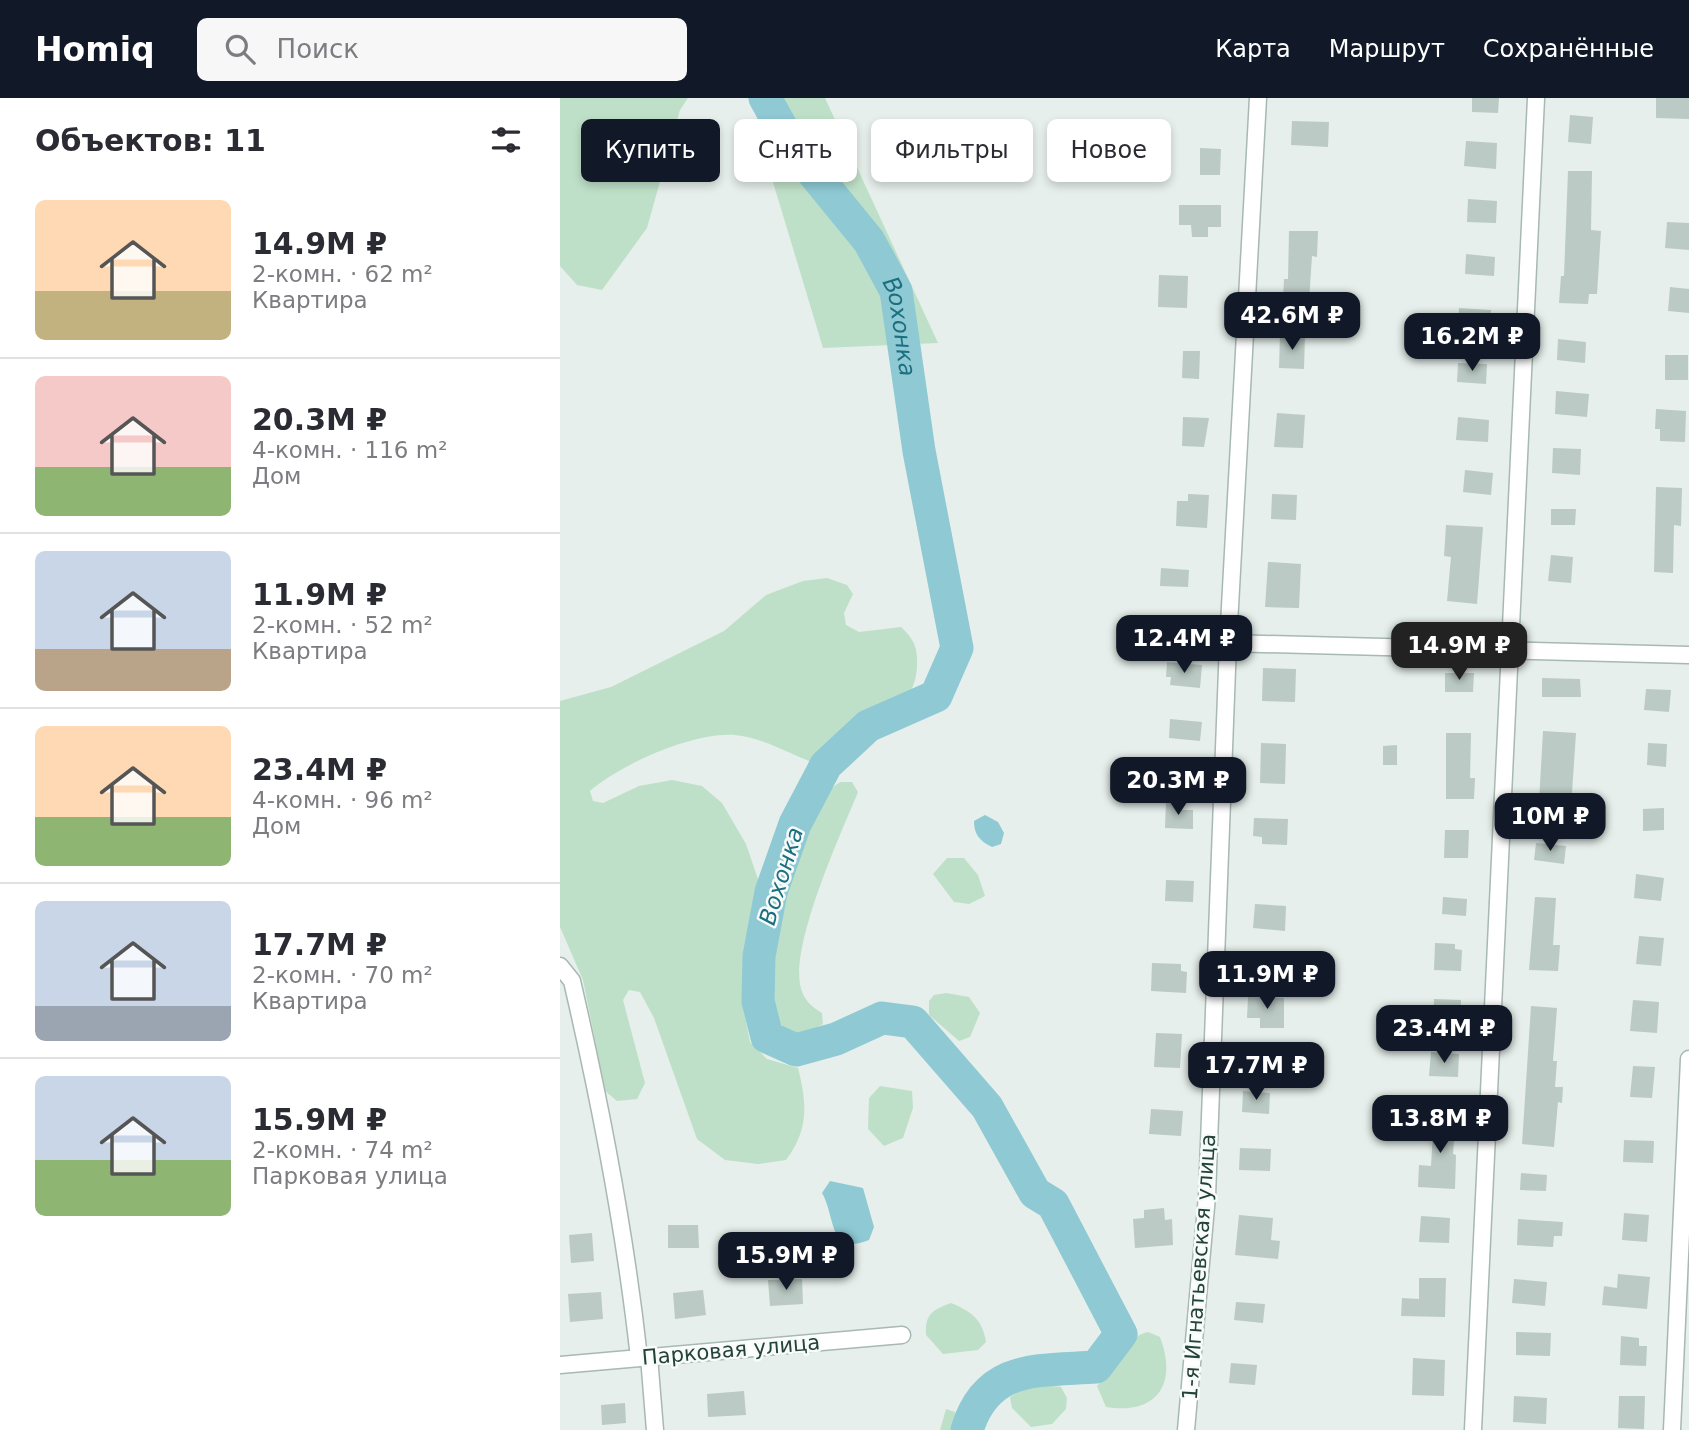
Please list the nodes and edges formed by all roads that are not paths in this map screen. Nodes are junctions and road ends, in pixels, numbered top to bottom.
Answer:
1 (1258, 98) edge
2 (1536, 98) edge
3 (1228, 643) junction
4 (1511, 648) junction
5 (1689, 655) edge
6 (560, 966) edge
7 (1689, 1059) edge
8 (902, 1335) dead end
9 (644, 1358) junction
10 (560, 1365) edge
11 (655, 1430) edge
12 (1186, 1430) edge
13 (1473, 1430) edge
14 (1672, 1430) edge

1 - 3 street, 1-я Игнатьевская улица
2 - 4 street
3 - 4 street
3 - 12 street, 1-я Игнатьевская улица
4 - 5 street
4 - 13 street
6 - 9 street
7 - 14 street
8 - 9 street, Парковая улица
9 - 10 street, Парковая улица
9 - 11 street

